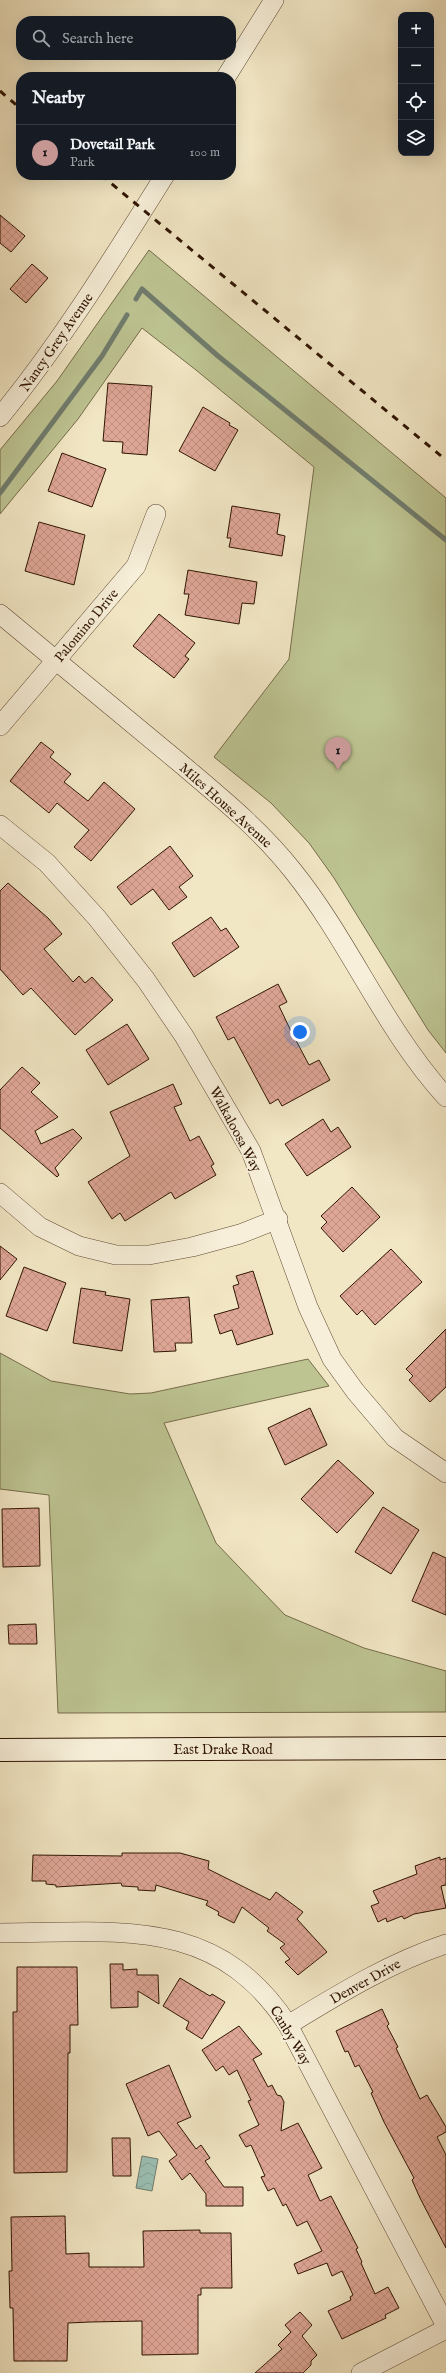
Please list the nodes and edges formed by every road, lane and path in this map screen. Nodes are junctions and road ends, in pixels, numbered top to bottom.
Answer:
1 (274, 0) edge
2 (229, 72) edge
3 (162, 180) edge
4 (0, 417) edge
5 (156, 514) dead end
6 (0, 614) edge
7 (56, 661) junction
8 (0, 726) edge
9 (0, 825) edge
10 (446, 1097) edge
11 (0, 1193) edge
12 (278, 1219) junction
13 (446, 1473) edge
14 (446, 1748) edge
15 (0, 1750) edge
16 (0, 1933) edge
17 (446, 1944) edge
18 (288, 2025) junction
19 (446, 2326) edge
20 (446, 2329) edge
21 (361, 2373) edge

1 - 2 street
3 - 4 street, Nancy Grey Avenue
5 - 7 street, Palomino Drive
6 - 7 street, Miles House Avenue
7 - 8 street, Palomino Drive
7 - 10 street, Miles House Avenue
9 - 12 street, Walkaloosa Way
11 - 12 street
12 - 13 street, Walkaloosa Way
14 - 15 main road, East Drake Road
16 - 18 street, Canby Way
17 - 18 street, Denver Drive
18 - 19 street, Canby Way
20 - 21 street

